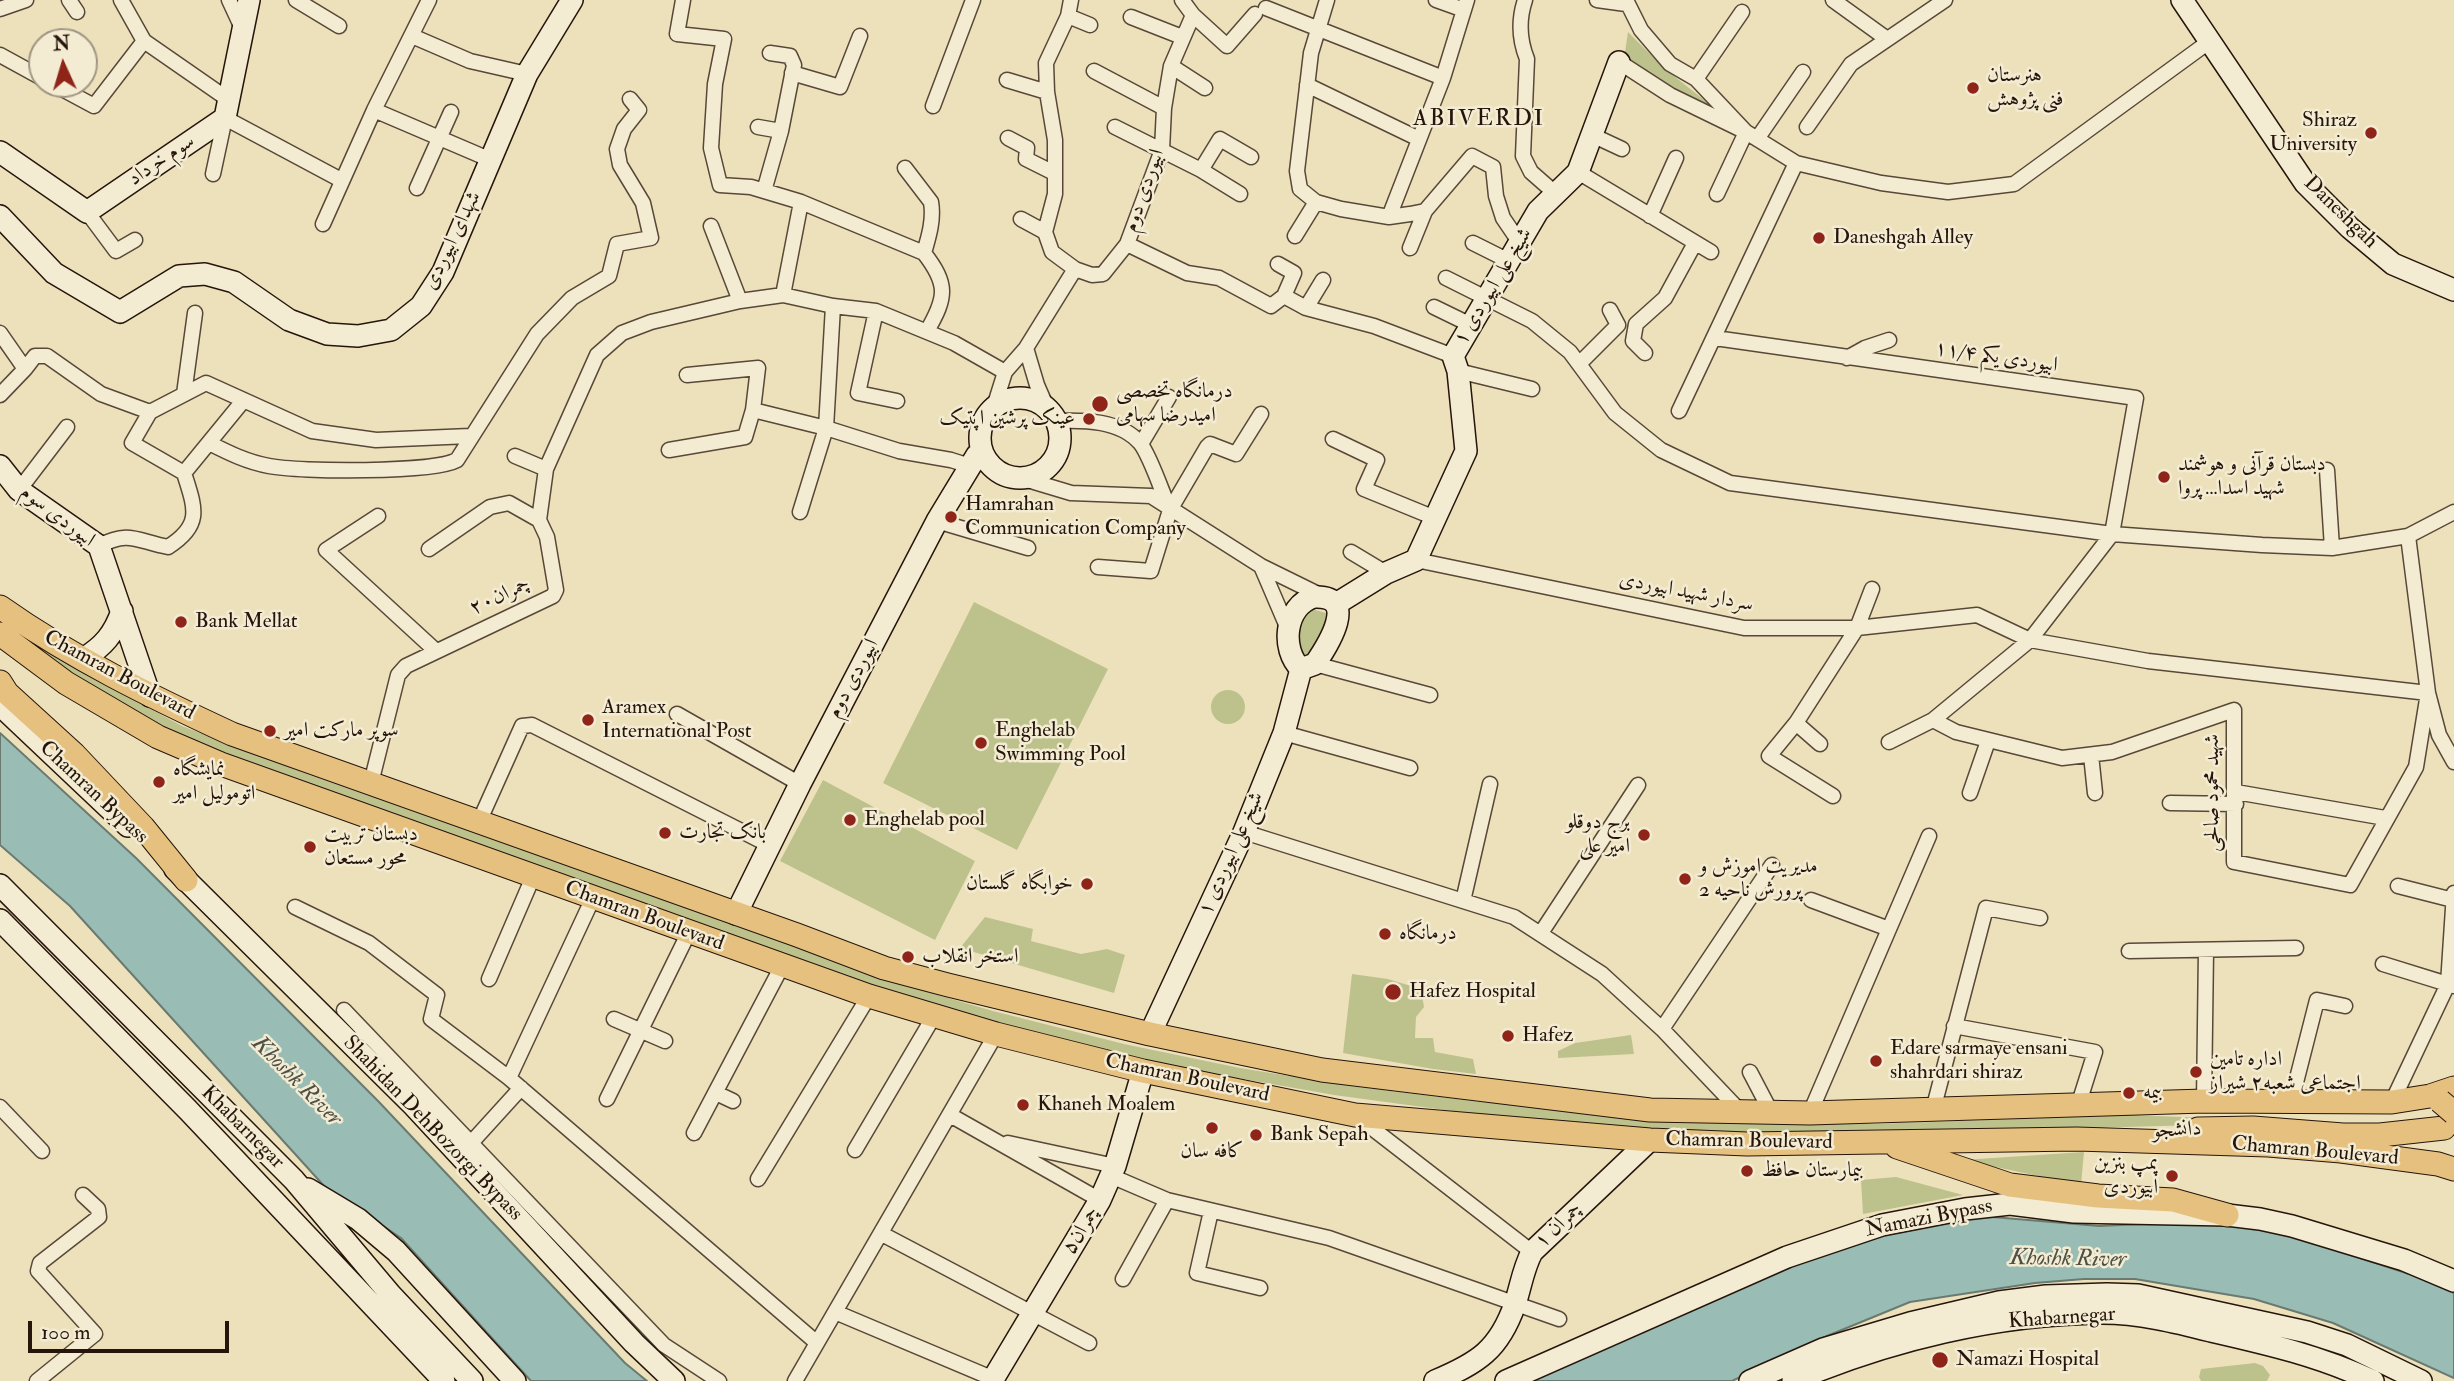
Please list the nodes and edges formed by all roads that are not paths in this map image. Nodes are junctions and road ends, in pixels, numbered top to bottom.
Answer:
1 (26, 0) edge
2 (121, 0) edge
3 (229, 0) edge
4 (249, 0) edge
5 (296, 0) edge
6 (429, 0) edge
7 (572, 0) edge
8 (683, 0) edge
9 (973, 0) edge
10 (1071, 0) edge
11 (1182, 0) edge
12 (1327, 0) edge
13 (1436, 0) edge
14 (1525, 0) edge
15 (1597, 0) edge
16 (1833, 0) edge
17 (1945, 0) edge
18 (2182, 0) edge
19 (1626, 2) edge
20 (1466, 5) edge
21 (0, 9) edge
22 (1742, 12) dead end
23 (1193, 15) junction
24 (1068, 16) junction
25 (1131, 17) dead end
26 (1090, 25) dead end
27 (339, 26) dead end
28 (243, 28) junction
29 (1317, 28) junction
30 (412, 36) junction
31 (860, 36) dead end
32 (1182, 37) junction
33 (1887, 39) junction
34 (144, 41) junction
35 (2210, 41) junction
36 (770, 53) dead end
37 (0, 55) edge
38 (1619, 62) joint
39 (1171, 66) junction
40 (28, 70) edge
41 (1094, 72) dead end
42 (1803, 72) dead end
43 (527, 74) junction
44 (792, 74) junction
45 (1443, 78) junction
46 (1696, 79) junction
47 (1007, 80) dead end
48 (1307, 85) junction
49 (1205, 88) dead end
50 (1047, 92) junction
51 (79, 98) edge
52 (630, 99) dead end
53 (933, 106) dead end
54 (1164, 108) junction
55 (227, 109) junction
56 (374, 110) junction
57 (451, 112) dead end
58 (758, 127) dead end
59 (1115, 127) dead end
60 (1807, 127) dead end
61 (780, 131) junction
62 (1592, 135) junction
63 (1752, 136) junction
64 (1008, 138) dead end
65 (1419, 139) junction
66 (440, 140) junction
67 (1622, 149) dead end
68 (1162, 150) junction
69 (0, 152) edge
70 (1251, 157) dead end
71 (1676, 158) dead end
72 (491, 160) junction
73 (1796, 163) junction
74 (905, 168) dead end
75 (1201, 170) junction
76 (1578, 172) junction
77 (1054, 173) junction
78 (213, 174) dead end
79 (341, 180) junction
80 (417, 188) dead end
81 (764, 191) junction
82 (1240, 194) dead end
83 (1556, 194) junction
84 (1717, 194) dead end
85 (802, 202) junction
86 (1317, 202) junction
87 (1424, 211) junction
88 (87, 212) junction
89 (0, 216) edge
90 (1650, 216) junction
91 (1390, 217) junction
92 (1021, 219) dead end
93 (323, 224) dead end
94 (711, 226) dead end
95 (1045, 232) junction
96 (1296, 236) dead end
97 (135, 240) dead end
98 (1473, 243) dead end
99 (1695, 243) junction
100 (1126, 244) junction
101 (1410, 248) dead end
102 (1515, 252) junction
103 (1711, 252) dead end
104 (925, 253) junction
105 (1278, 264) dead end
106 (1075, 269) junction
107 (1446, 278) dead end
108 (1323, 280) dead end
109 (2454, 290) edge
110 (783, 295) junction
111 (1284, 296) junction
112 (1487, 298) junction
113 (740, 301) junction
114 (833, 306) junction
115 (1434, 307) dead end
116 (1306, 308) junction
117 (1610, 310) dead end
118 (876, 311) junction
119 (195, 313) dead end
120 (1471, 325) junction
121 (927, 331) junction
122 (0, 333) edge
123 (1715, 338) junction
124 (1889, 340) dead end
125 (1026, 348) junction
126 (1644, 353) dead end
127 (1847, 358) junction
128 (1456, 364) junction
129 (1579, 364) junction
130 (25, 369) junction
131 (1004, 372) junction
132 (687, 375) dead end
133 (1532, 389) dead end
134 (184, 394) junction
135 (0, 395) edge
136 (1169, 397) dead end
137 (243, 401) junction
138 (897, 401) dead end
139 (993, 407) junction
140 (753, 410) junction
141 (1679, 411) dead end
142 (149, 412) junction
143 (1052, 414) junction
144 (1261, 414) dead end
145 (67, 427) dead end
146 (826, 428) junction
147 (470, 436) junction
148 (1333, 439) dead end
149 (209, 443) junction
150 (1141, 444) junction
151 (669, 450) dead end
152 (515, 456) dead end
153 (976, 457) junction
154 (0, 466) edge
155 (546, 469) junction
156 (2327, 470) dead end
157 (184, 473) junction
158 (1021, 478) junction
159 (19, 490) junction
160 (1170, 510) junction
161 (800, 512) dead end
162 (2454, 512) edge
163 (378, 516) dead end
164 (1435, 518) junction
165 (539, 520) junction
166 (937, 521) junction
167 (2112, 534) junction
168 (2408, 536) junction
169 (99, 546) junction
170 (1028, 548) dead end
171 (2332, 548) junction
172 (429, 549) dead end
173 (1350, 552) dead end
174 (1416, 561) junction
175 (1261, 566) junction
176 (1098, 567) dead end
177 (1386, 573) junction
178 (1872, 590) dead end
179 (1330, 600) junction
180 (0, 607) edge
181 (121, 611) junction
182 (1857, 628) junction
183 (1287, 629) junction
184 (0, 634) edge
185 (2030, 640) junction
186 (436, 651) junction
187 (83, 659) junction
188 (1308, 666) junction
189 (0, 682) edge
190 (2428, 693) junction
191 (1430, 695) dead end
192 (150, 696) junction
193 (0, 705) edge
194 (677, 714) dead end
195 (1933, 720) junction
196 (1796, 723) junction
197 (1284, 733) junction
198 (1989, 741) junction
199 (1889, 742) dead end
200 (1820, 744) dead end
201 (2091, 755) junction
202 (2454, 762) edge
203 (1410, 768) dead end
204 (370, 783) junction
205 (800, 784) junction
206 (1490, 784) dead end
207 (1638, 785) dead end
208 (1970, 793) dead end
209 (2095, 793) dead end
210 (1833, 796) dead end
211 (2236, 798) junction
212 (2170, 803) dead end
213 (2385, 818) junction
214 (479, 822) junction
215 (1244, 832) junction
216 (1929, 836) dead end
217 (769, 845) junction
218 (1772, 865) dead end
219 (533, 877) junction
220 (186, 880) junction
221 (0, 885) edge
222 (2398, 886) dead end
223 (2453, 897) edge
224 (593, 898) junction
225 (1811, 900) dead end
226 (1463, 901) junction
227 (295, 907) dead end
228 (736, 914) junction
229 (2040, 918) dead end
230 (0, 920) edge
231 (1889, 929) junction
232 (689, 932) junction
233 (1541, 933) junction
234 (2296, 948) dead end
235 (2206, 950) junction
236 (2129, 951) dead end
237 (2383, 964) dead end
238 (782, 966) junction
239 (489, 979) dead end
240 (2451, 985) edge
241 (869, 996) junction
242 (2345, 1006) dead end
243 (344, 1010) dead end
244 (934, 1016) junction
245 (614, 1019) dead end
246 (1954, 1026) junction
247 (1662, 1029) junction
248 (640, 1031) junction
249 (996, 1034) junction
250 (1150, 1034) junction
251 (665, 1041) dead end
252 (1143, 1071) junction
253 (1749, 1072) dead end
254 (509, 1078) junction
255 (521, 1088) junction
256 (716, 1093) junction
257 (607, 1099) dead end
258 (733, 1101) dead end
259 (2204, 1101) junction
260 (2291, 1102) junction
261 (2392, 1102) junction
262 (2078, 1105) junction
263 (0, 1107) edge
264 (1933, 1110) junction
265 (1740, 1111) junction
266 (1771, 1112) junction
267 (1810, 1113) junction
268 (950, 1115) junction
269 (1355, 1115) junction
270 (2446, 1125) edge
271 (694, 1133) dead end
272 (993, 1139) junction
273 (2077, 1139) junction
274 (1650, 1140) junction
275 (1881, 1141) junction
276 (471, 1143) junction
277 (855, 1150) dead end
278 (42, 1151) dead end
279 (1113, 1171) junction
280 (758, 1179) dead end
281 (294, 1180) junction
282 (83, 1195) dead end
283 (1100, 1200) junction
284 (1167, 1200) junction
285 (1211, 1210) junction
286 (2227, 1215) junction
287 (882, 1234) junction
288 (1532, 1252) junction
289 (1123, 1279) dead end
290 (2454, 1281) edge
291 (1259, 1288) dead end
292 (1516, 1303) junction
293 (835, 1312) junction
294 (1034, 1313) junction
295 (1559, 1319) dead end
296 (817, 1343) junction
297 (1089, 1343) dead end
298 (995, 1380) edge
299 (37, 1381) edge
300 (444, 1381) edge
301 (472, 1381) edge
302 (515, 1381) edge
303 (674, 1381) edge
304 (719, 1381) edge
305 (795, 1381) edge
306 (1435, 1381) edge
307 (1506, 1381) edge
308 (1750, 1381) edge
309 (1793, 1381) edge
310 (2373, 1381) edge
311 (2421, 1381) edge

1 - 21 street
2 - 34 street
3 - 28 street
4 - 28 main road
5 - 27 street
6 - 30 street
7 - 43 main road, شهدای ابیوردی
8 - 81 street
9 - 53 street
10 - 24 street
11 - 23 street
12 - 29 street
13 - 20 street
14 - 83 street
15 - 19 street
16 - 33 street
17 - 33 street
18 - 35 main road, Daneshgah
19 - 46 street
20 - 45 street
22 - 46 street
23 - 29 street
23 - 32 street, ابیوردی دوم
24 - 26 street
24 - 50 street
25 - 32 street
28 - 55 main road
29 - 45 street
29 - 48 street
30 - 43 street
30 - 56 street
31 - 44 street
32 - 39 street, ابیوردی دوم
33 - 60 street
34 - 51 street
34 - 55 street
35 - 73 street
35 - 109 main road, Daneshgah
36 - 44 street
37 - 40 street
38 - 62 main road, شیخ علی ابیوردی ۱
38 - 63 street
39 - 49 street
39 - 54 street, ابیوردی دوم
41 - 54 street
42 - 63 street
43 - 72 main road, شهدای ابیوردی
44 - 61 street
45 - 65 street
46 - 63 street
47 - 50 street
48 - 65 street
48 - 86 street
50 - 77 street
52 - 147 street
54 - 68 street, ابیوردی دوم
55 - 78 street
55 - 79 street
55 - 88 main road, سوم خرداد
56 - 66 street
56 - 79 street
57 - 66 street
58 - 61 street
59 - 68 street
61 - 81 street
62 - 67 street
62 - 76 main road, شیخ علی ابیوردی ۱
63 - 73 street
63 - 84 street
64 - 77 street
65 - 91 street
66 - 72 street
66 - 80 street
68 - 75 street
68 - 100 street, ابیوردی دوم
69 - 88 main road
70 - 75 street
71 - 90 street
72 - 89 main road, شهدای ابیوردی
73 - 123 street
74 - 104 street
75 - 82 street
76 - 83 main road, شیخ علی ابیوردی ۱
76 - 90 street
77 - 95 street
79 - 93 street
81 - 85 street
83 - 102 main road, شیخ علی ابیوردی ۱
85 - 104 street
85 - 110 street
86 - 91 street
86 - 96 street
87 - 91 street
87 - 101 street
87 - 102 street
88 - 97 street
90 - 99 street
92 - 95 street
94 - 113 street
95 - 106 street
98 - 102 street
99 - 103 street
99 - 126 street
100 - 106 street, ابیوردی دوم
100 - 111 street
102 - 112 main road, شیخ علی ابیوردی ۱
104 - 121 street
105 - 111 street
106 - 125 street
107 - 112 street
108 - 116 street
110 - 113 street, چمران۲۰
110 - 114 street
111 - 116 street
112 - 120 main road, شیخ علی ابیوردی ۱
112 - 129 street
113 - 155 street, چمران۲۰
114 - 118 street
114 - 146 street
115 - 120 street
116 - 128 street
117 - 129 street
118 - 121 street
118 - 138 street
119 - 134 street
120 - 128 main road, شیخ علی ابیوردی ۱
121 - 131 street
122 - 130 street
123 - 127 street, ۱۱/۴ ابیوردی یکم
123 - 141 street
124 - 127 street
125 - 131 street
125 - 143 street
127 - 167 street, ۱۱/۴ ابیوردی یکم
128 - 133 street
128 - 164 main road, شیخ علی ابیوردی ۱
129 - 167 street
130 - 135 street
130 - 142 street
131 - 139 street
132 - 140 street
134 - 137 street
134 - 142 street
136 - 150 street
137 - 147 street
137 - 149 street
139 - 143 main road
139 - 153 main road
140 - 146 street
140 - 151 street
142 - 157 street
143 - 150 street
143 - 158 main road
144 - 160 street
145 - 159 street
146 - 153 street
146 - 161 street
147 - 149 street
148 - 164 street
149 - 157 street
150 - 160 street
152 - 155 street
153 - 158 main road
153 - 166 main road, ابیوردی دوم
154 - 159 main road, ابیوردی سوم
155 - 165 street, چمران۲۰
156 - 171 street
157 - 169 street
158 - 160 street
159 - 169 main road, ابیوردی سوم
160 - 175 street
160 - 176 street
162 - 168 street
163 - 186 street
164 - 174 main road, شیخ علی ابیوردی ۱
165 - 172 street
165 - 186 street, چمران۲۰
166 - 170 street
166 - 205 main road, ابیوردی دوم
167 - 171 street
167 - 185 street
168 - 171 street
168 - 190 street
169 - 181 main road, ابیوردی سوم
173 - 177 street
174 - 177 main road
174 - 182 street, سردار شهید ابیوردی
175 - 179 street
175 - 183 street
177 - 179 main road
178 - 182 street
179 - 183 main road
179 - 188 main road, شیخ علی ابیوردی ۱
180 - 187 main road, Chamran Boulevard
181 - 187 main road
181 - 192 main road, ابیوردی سوم
182 - 185 street, سردار شهید ابیوردی
182 - 196 street
183 - 188 main road
184 - 219 main road, Chamran Boulevard
185 - 190 street, سردار شهید ابیوردی
185 - 195 street
186 - 204 street, چمران۲۰
187 - 192 main road, Chamran Boulevard
188 - 191 street
188 - 197 main road, شیخ علی ابیوردی ۱
189 - 220 main road
190 - 202 street
190 - 213 street, شهید محمود صالحی
192 - 204 main road, Chamran Boulevard
193 - 220 main road, Chamran Bypass
194 - 205 street
195 - 198 street, شهید محمود صالحی
195 - 199 street
196 - 200 street
196 - 210 street
197 - 203 street
197 - 215 main road, شیخ علی ابیوردی ۱
198 - 201 street, شهید محمود صالحی
198 - 208 street
201 - 209 street
201 - 211 street, شهید محمود صالحی
204 - 214 main road, Chamran Boulevard
205 - 217 main road, ابیوردی دوم
206 - 226 street
207 - 233 street
211 - 212 street
211 - 213 street
211 - 213 street, شهید محمود صالحی
214 - 217 street
214 - 228 main road, Chamran Boulevard
215 - 226 street
215 - 250 main road, شیخ علی ابیوردی ۱
216 - 231 street
217 - 228 main road, ابیوردی دوم
218 - 247 street
219 - 224 main road, Chamran Boulevard
219 - 239 street
220 - 303 main road, Shahidan DehBozorgi Bypass
221 - 281 main road, Khabarnegar
222 - 223 street
223 - 240 street
224 - 232 main road, Chamran Boulevard
224 - 254 street
225 - 231 street
226 - 233 street
227 - 254 street
228 - 250 main road, Chamran Boulevard
229 - 246 street
230 - 300 main road, Khabarnegar
231 - 267 street
232 - 238 main road, Chamran Boulevard
232 - 248 street
233 - 247 street
234 - 235 street
235 - 236 street
235 - 259 street
237 - 240 street
238 - 241 main road, Chamran Boulevard
238 - 256 street
240 - 261 street
241 - 244 main road, Chamran Boulevard
241 - 280 street
242 - 260 street
243 - 276 street
244 - 249 main road, Chamran Boulevard
244 - 277 street
245 - 248 street
246 - 262 street
246 - 264 street
247 - 265 street
248 - 251 street
248 - 257 street
249 - 252 main road, Chamran Boulevard
249 - 268 street
250 - 265 main road, Chamran Boulevard
252 - 269 main road, Chamran Boulevard
252 - 279 main road, چمران۵
253 - 266 street
254 - 255 street
255 - 276 street
255 - 296 street
256 - 258 street
256 - 271 street
259 - 260 main road, Chamran Boulevard
259 - 262 main road, Chamran Boulevard
260 - 261 main road, Chamran Boulevard
261 - 270 main road, Chamran Boulevard
262 - 264 main road, Chamran Boulevard
262 - 270 main road, دانشجو
263 - 278 street
264 - 267 main road, Chamran Boulevard
265 - 266 main road, Chamran Boulevard
266 - 267 main road, Chamran Boulevard
268 - 272 street
268 - 287 street
269 - 274 main road, Chamran Boulevard
269 - 288 street
270 - 273 main road, دانشجو
270 - 273 main road, Chamran Boulevard
272 - 279 street
272 - 283 street
273 - 275 main road, Chamran Boulevard
274 - 275 main road, Chamran Boulevard
274 - 288 main road, چمران ۱
275 - 286 main road
276 - 304 street
279 - 283 main road, چمران۵
279 - 284 street
281 - 301 main road, Khabarnegar
281 - 302 main road
282 - 299 street
283 - 294 main road, چمران۵
284 - 285 street
284 - 289 street
285 - 291 street
285 - 292 street
286 - 290 main road, Namazi Bypass
286 - 307 main road, Namazi Bypass
287 - 293 street
287 - 294 street
288 - 292 main road, چمران ۱
292 - 295 street
292 - 306 main road, چمران ۱
293 - 296 street
293 - 298 street
294 - 297 street
294 - 298 main road, چمران۵
296 - 305 street
308 - 311 main road
309 - 310 main road, Khabarnegar

